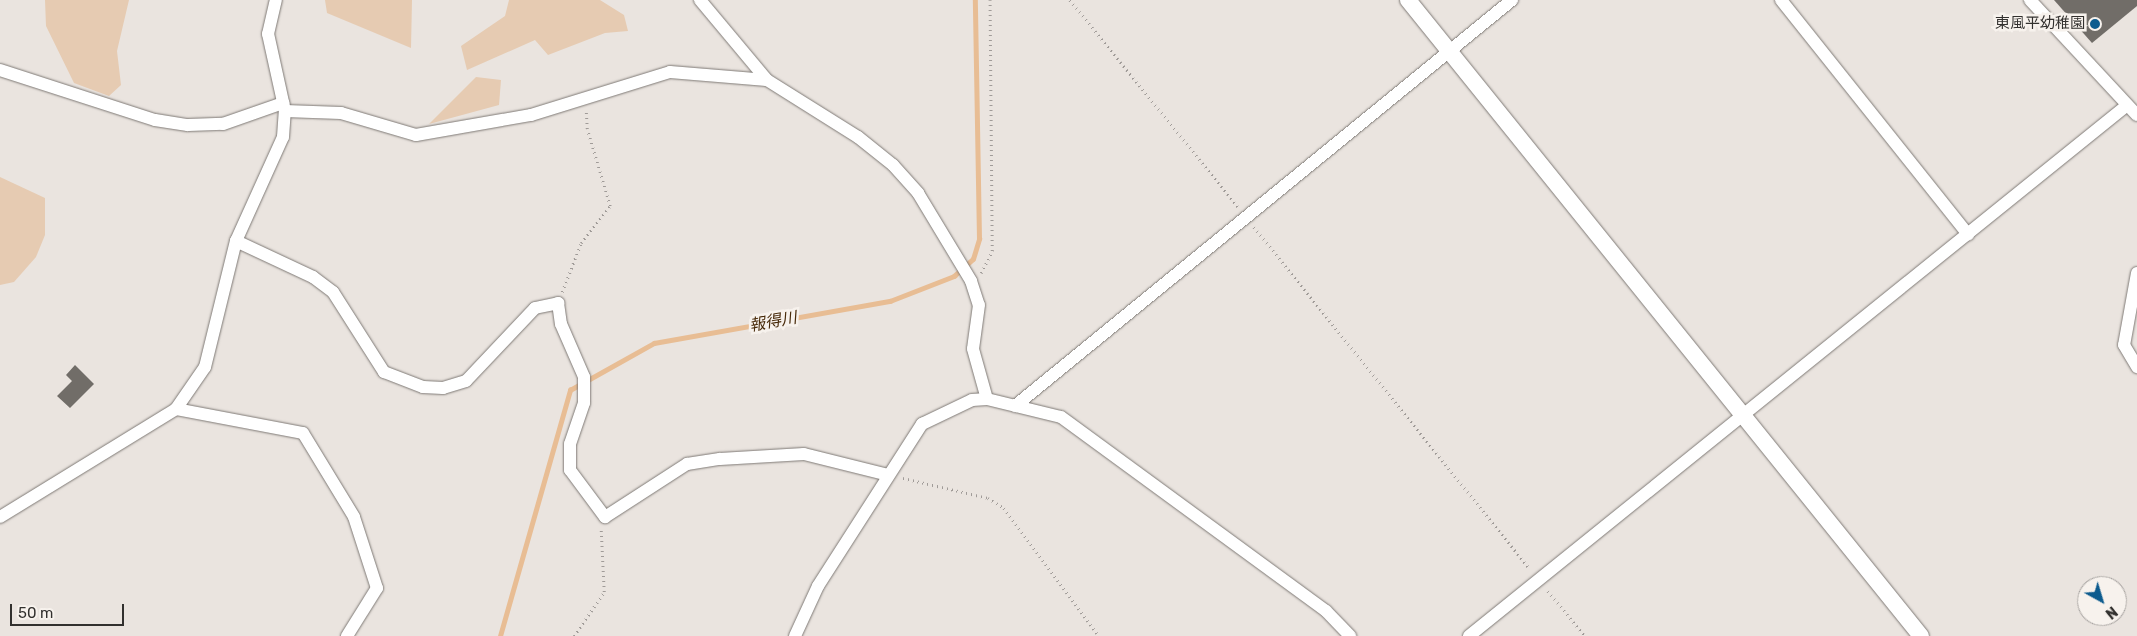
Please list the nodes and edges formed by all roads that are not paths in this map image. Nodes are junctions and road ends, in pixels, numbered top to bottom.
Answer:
1 (276, 0) edge
2 (700, 0) edge
3 (1408, 0) edge
4 (1512, 0) edge
5 (1781, 0) edge
6 (2030, 0) edge
7 (1449, 51) junction
8 (0, 70) edge
9 (767, 80) junction
10 (2126, 106) junction
11 (284, 107) junction
12 (2137, 115) edge
13 (1968, 234) junction
14 (236, 240) junction
15 (2137, 273) edge
16 (2137, 367) edge
17 (987, 399) junction
18 (1015, 406) junction
19 (176, 409) junction
20 (1742, 416) junction
21 (888, 474) junction
22 (0, 517) edge
23 (347, 636) edge
24 (794, 636) edge
25 (1350, 636) edge
26 (1469, 636) edge
27 (1921, 636) edge

1 - 11 street
2 - 9 street
3 - 7 street
4 - 7 street
5 - 13 street
6 - 10 street
7 - 18 street
7 - 20 street
8 - 11 street
9 - 11 street
9 - 17 street
10 - 12 street
10 - 13 street
11 - 14 street
13 - 20 street
14 - 19 street
14 - 21 street
15 - 16 street
17 - 18 street
17 - 21 street
18 - 25 street
19 - 22 street
19 - 23 street
20 - 26 street
20 - 27 street
21 - 24 street

